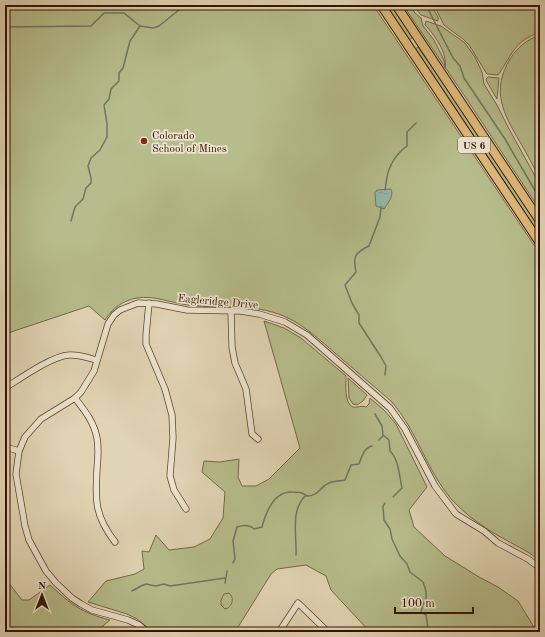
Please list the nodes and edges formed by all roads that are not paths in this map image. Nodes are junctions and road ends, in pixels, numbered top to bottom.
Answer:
1 (381, 5) edge
2 (396, 5) edge
3 (419, 40) junction
4 (409, 46) junction
5 (540, 221) edge
6 (540, 243) edge
7 (149, 303) junction
8 (231, 311) junction
9 (97, 360) junction
10 (5, 388) edge
11 (75, 398) junction
12 (258, 439) dead end
13 (5, 447) edge
14 (19, 451) junction
15 (186, 509) dead end
16 (115, 542) dead end
17 (540, 568) edge
18 (147, 632) edge
19 (279, 632) edge
20 (328, 632) edge

1 - 4 highway, US 6
2 - 3 highway, US 6
3 - 4 highway
3 - 5 highway, US 6
4 - 6 highway, US 6
7 - 8 street, Eagleridge Drive
7 - 9 street, Eagleridge Drive
7 - 15 street
8 - 12 street
8 - 17 street, Eagleridge Drive
9 - 10 street
9 - 11 street, Eagleridge Drive
11 - 14 street, Eagleridge Drive
11 - 16 street
13 - 14 street
14 - 18 street, Eagleridge Drive
19 - 20 street

